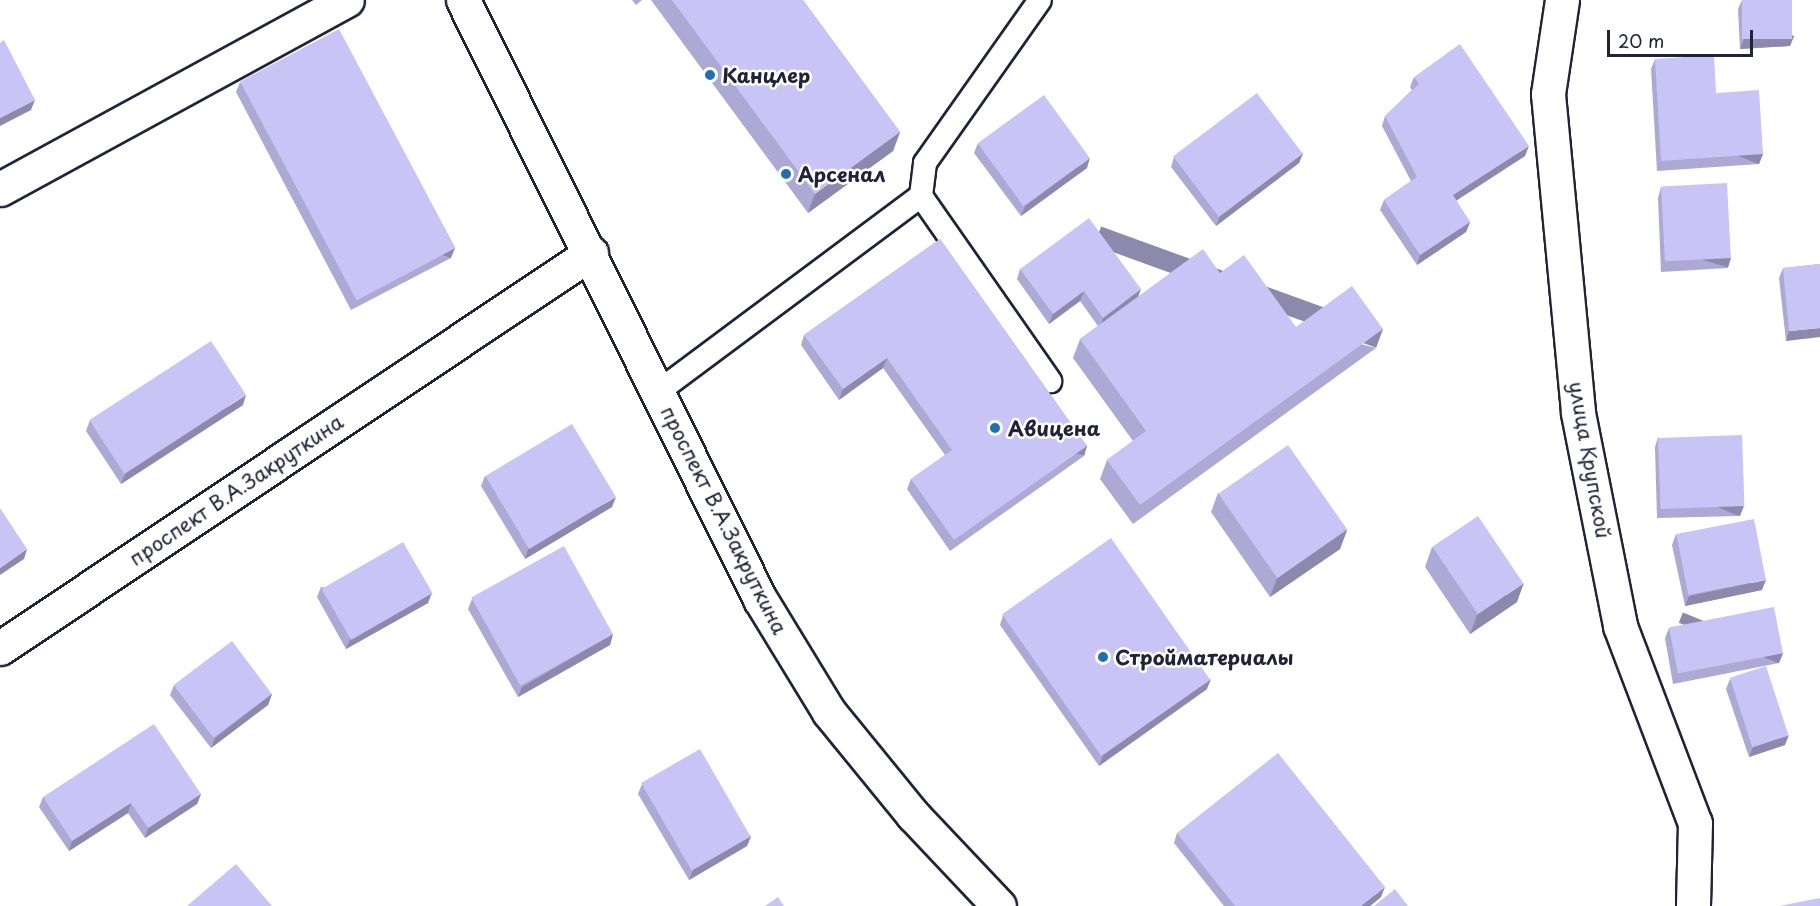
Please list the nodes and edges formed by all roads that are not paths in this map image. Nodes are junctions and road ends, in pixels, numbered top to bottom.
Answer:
1 (347, 0) edge
2 (463, 0) edge
3 (1040, 0) edge
4 (1562, 0) edge
5 (0, 189) edge
6 (921, 196) junction
7 (591, 253) junction
8 (1050, 381) dead end
9 (658, 391) junction
10 (0, 648) edge
11 (999, 906) edge
12 (1693, 906) edge

1 - 5 street
2 - 7 street, проспект В.А.Закруткина
3 - 6 lane
4 - 12 street, улица Крупской
6 - 8 lane
6 - 9 lane
7 - 9 street, проспект В.А.Закруткина
7 - 10 street, проспект В.А.Закруткина
9 - 11 street, проспект В.А.Закруткина

